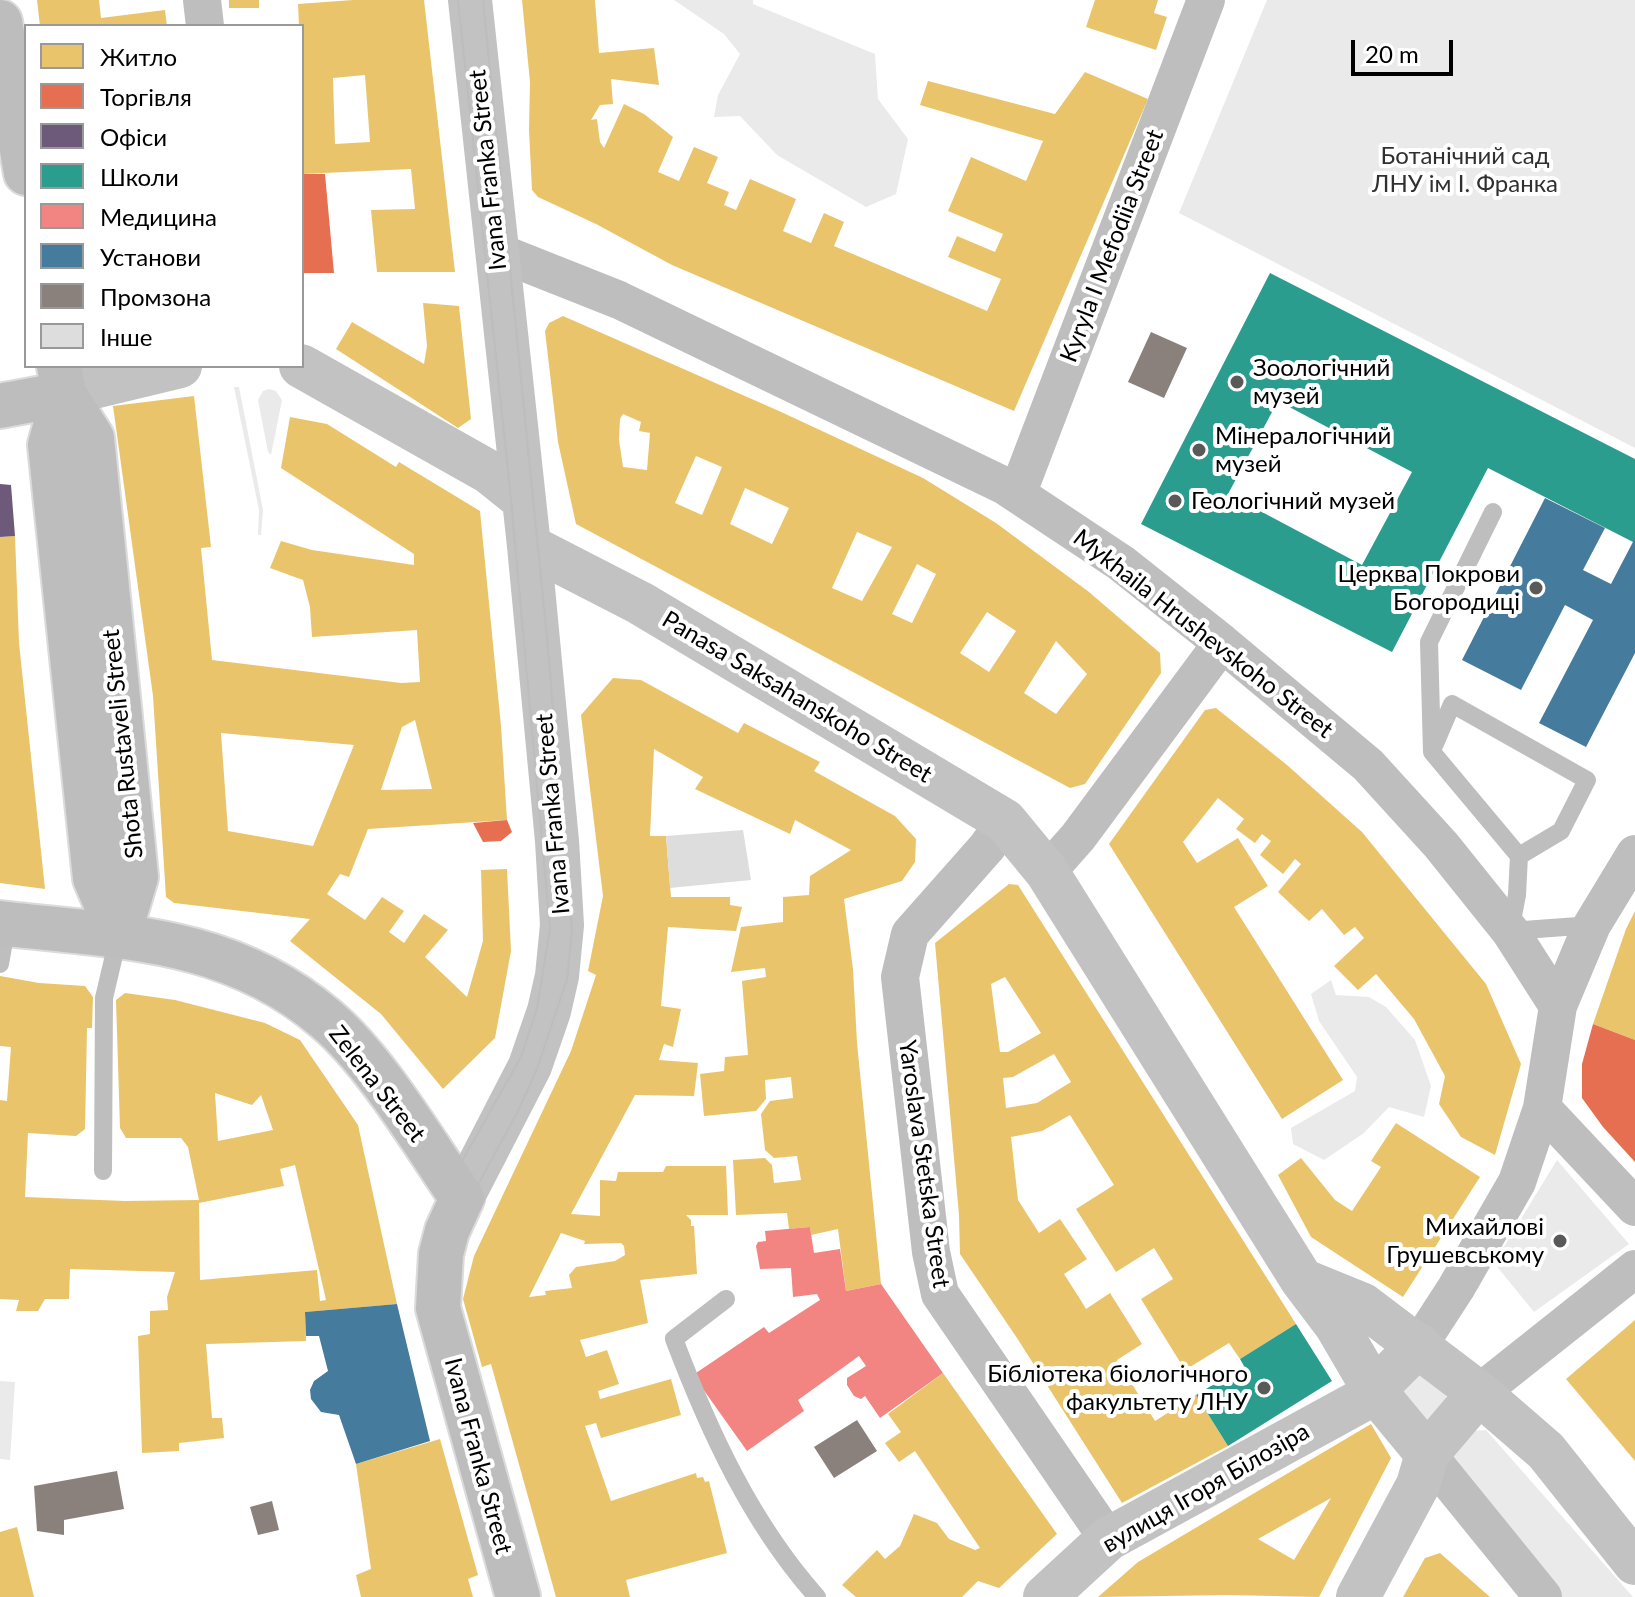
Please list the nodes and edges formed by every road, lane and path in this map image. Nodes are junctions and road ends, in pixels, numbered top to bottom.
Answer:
1 (202, 0) edge
2 (470, 0) edge
3 (1206, 0) edge
4 (0, 22) edge
5 (205, 24) edge
6 (24, 161) edge
7 (498, 252) junction
8 (163, 368) edge
9 (304, 368) edge
10 (62, 380) edge
11 (0, 406) edge
12 (1018, 492) junction
13 (524, 500) junction
14 (1493, 512) dead end
15 (529, 546) junction
16 (1222, 643) junction
17 (1432, 752) junction
18 (1005, 821) junction
19 (1635, 854) edge
20 (1519, 856) junction
21 (1047, 872) junction
22 (1592, 925) junction
23 (1510, 931) junction
24 (119, 934) junction
25 (2, 937) edge
26 (1558, 1006) junction
27 (1542, 1108) junction
28 (103, 1171) dead end
29 (462, 1198) junction
30 (1635, 1207) edge
31 (1635, 1269) edge
32 (1302, 1280) junction
33 (726, 1299) dead end
34 (1419, 1345) junction
35 (1374, 1390) junction
36 (1479, 1393) junction
37 (1427, 1454) junction
38 (1108, 1539) junction
39 (1635, 1563) edge
40 (518, 1597) edge
41 (817, 1597) edge
42 (1045, 1597) edge
43 (1358, 1597) edge
44 (1543, 1597) edge

1 - 5 street
2 - 7 street, Ivana Franka Street
3 - 12 street, Kyryla I Mefodiia Street
4 - 6 main road
7 - 12 street, Mykhaila Hrushevskoho Street
7 - 13 street, Ivana Franka Street
8 - 10 street
9 - 13 street
10 - 11 main road
10 - 24 main road, Shota Rustaveli Street
12 - 16 street, Mykhaila Hrushevskoho Street
13 - 15 street, Ivana Franka Street
14 - 17 lane
15 - 18 street, Panasa Saksahanskoho Street
15 - 29 street, Ivana Franka Street
16 - 21 street
16 - 23 street, Mykhaila Hrushevskoho Street
17 - 20 lane
17 - 20 lane
18 - 21 street, Panasa Saksahanskoho Street
18 - 38 street, Yaroslava Stetska Street
19 - 22 street
20 - 23 lane
21 - 32 street, Panasa Saksahanskoho Street
22 - 23 lane
22 - 26 street
23 - 26 street, Mykhaila Hrushevskoho Street
24 - 25 main road, Zelena Street
24 - 28 lane
24 - 29 main road, Zelena Street
26 - 27 street
27 - 30 street
27 - 34 street
29 - 40 main road, Ivana Franka Street
31 - 36 street
32 - 34 street
32 - 35 street, Panasa Saksahanskoho Street
33 - 41 lane
34 - 35 street, вулиця Ігоря Білозіра
34 - 36 street
35 - 37 street, Panasa Saksahanskoho Street
35 - 38 street, вулиця Ігоря Білозіра
36 - 37 street
36 - 39 street
37 - 43 street
37 - 44 street
38 - 42 street, вулиця Ігоря Білозіра

